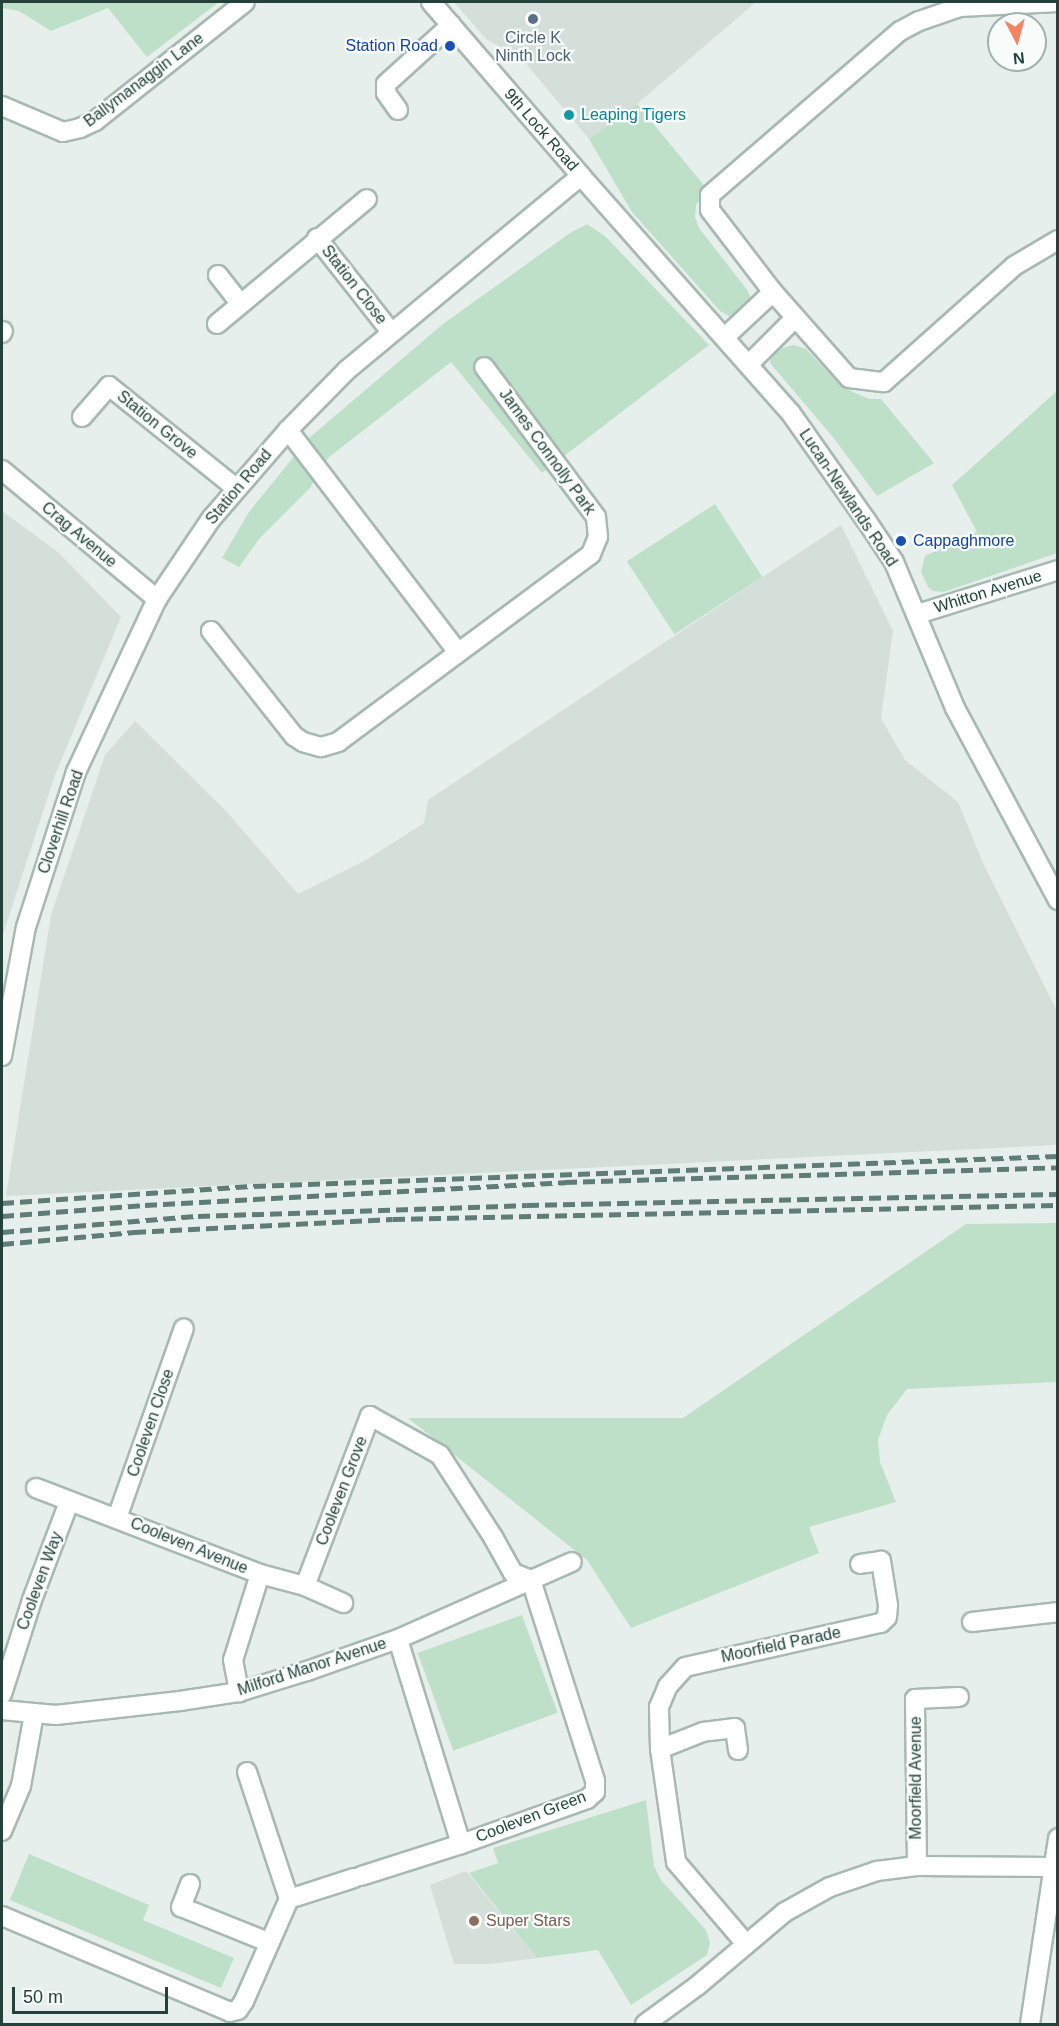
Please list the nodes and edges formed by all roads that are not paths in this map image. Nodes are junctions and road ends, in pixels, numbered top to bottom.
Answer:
1 (245, 2) edge
2 (431, 2) edge
3 (1058, 2) edge
4 (451, 25) junction
5 (2, 106) edge
6 (398, 110) dead end
7 (581, 176) junction
8 (367, 199) dead end
9 (317, 238) junction
10 (1058, 240) edge
11 (218, 275) dead end
12 (773, 292) junction
13 (240, 303) junction
14 (795, 318) junction
15 (217, 324) dead end
16 (391, 332) junction
17 (725, 337) junction
18 (748, 364) junction
19 (484, 367) dead end
20 (82, 417) dead end
21 (288, 430) junction
22 (2, 471) edge
23 (237, 489) junction
24 (1058, 570) edge
25 (157, 599) junction
26 (918, 614) junction
27 (211, 631) dead end
28 (458, 652) junction
29 (1058, 900) edge
30 (2, 1056) edge
31 (184, 1328) dead end
32 (36, 1488) dead end
33 (69, 1502) junction
34 (117, 1518) junction
35 (572, 1562) dead end
36 (860, 1564) dead end
37 (260, 1574) junction
38 (531, 1580) junction
39 (305, 1586) junction
40 (343, 1603) dead end
41 (1058, 1612) edge
42 (972, 1622) dead end
43 (398, 1639) junction
44 (239, 1692) junction
45 (2, 1694) edge
46 (959, 1697) dead end
47 (2, 1710) edge
48 (34, 1714) junction
49 (660, 1749) junction
50 (738, 1750) dead end
51 (247, 1772) dead end
52 (2, 1832) edge
53 (1058, 1838) edge
54 (461, 1844) junction
55 (917, 1866) junction
56 (1052, 1867) junction
57 (190, 1884) dead end
58 (289, 1899) junction
59 (2, 1916) edge
60 (268, 1942) junction
61 (746, 1944) junction
62 (1033, 2023) edge
63 (645, 2025) edge

1 - 5 street, Ballymanaggin Lane
2 - 4 street, 9th Lock Road
3 - 12 street
4 - 6 street
4 - 7 street, 9th Lock Road
7 - 16 street, Station Road
7 - 17 street, Lucan-Newlands Road
8 - 9 street, Station Close
9 - 13 street, Station Close
9 - 16 street, Station Close
10 - 14 street
11 - 13 street
12 - 14 street
12 - 17 street
13 - 15 street, Station Close
14 - 18 street
16 - 21 street, Station Road
17 - 18 street, Lucan-Newlands Road
18 - 26 street, Lucan-Newlands Road
19 - 28 street, James Connolly Park
20 - 23 street, Station Grove
21 - 23 street, Station Road
21 - 28 street
22 - 25 street, Crag Avenue
23 - 25 street, Station Road
24 - 26 street, Whitton Avenue
25 - 30 street, Cloverhill Road
26 - 29 street, Lucan-Newlands Road
27 - 28 street, James Connolly Park
31 - 34 street, Cooleven Close
32 - 33 street, Cooleven Avenue
33 - 34 street, Cooleven Avenue
33 - 45 street, Cooleven Way
34 - 37 street, Cooleven Avenue
35 - 38 street, Milford Manor Avenue
36 - 49 street, Moorfield Parade
37 - 39 street
37 - 44 street, Cooleven Avenue
38 - 39 street, Cooleven Grove
38 - 43 street, Milford Manor Avenue
38 - 54 street, Cooleven Green
39 - 40 street
41 - 42 street
43 - 44 street, Milford Manor Avenue
43 - 54 street, Cooleven Green
44 - 48 street, Milford Manor Avenue
46 - 55 street, Moorfield Avenue
47 - 48 street, Milford Manor Avenue
48 - 52 street
49 - 50 street
49 - 61 street
51 - 58 street
53 - 56 street
54 - 58 street
55 - 56 street
55 - 61 street
56 - 62 street
57 - 60 street
58 - 60 street
59 - 60 street
61 - 63 street

